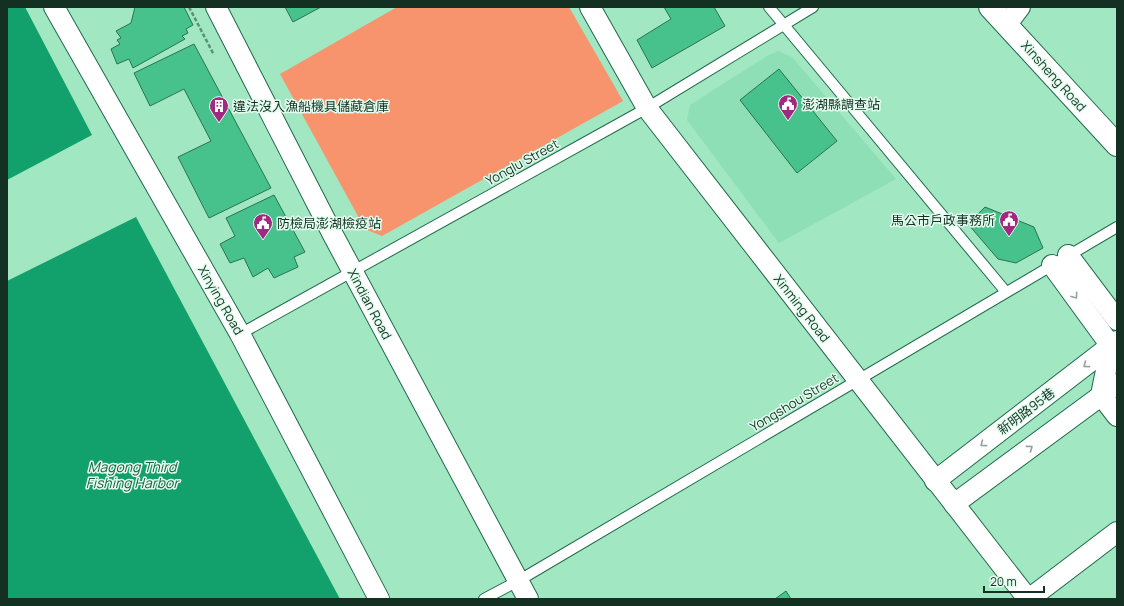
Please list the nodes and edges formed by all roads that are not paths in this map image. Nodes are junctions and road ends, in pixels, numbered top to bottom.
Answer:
1 (54, 7) edge
2 (216, 7) edge
3 (590, 7) edge
4 (769, 7) edge
5 (813, 7) edge
6 (990, 7) edge
7 (1013, 16) edge
8 (784, 25) junction
9 (647, 108) junction
10 (1117, 145) edge
11 (1117, 227) edge
12 (1060, 260) junction
13 (353, 271) junction
14 (1006, 292) junction
15 (1117, 320) edge
16 (240, 334) junction
17 (1114, 344) edge
18 (858, 380) junction
19 (1117, 384) edge
20 (1101, 395) junction
21 (1117, 416) edge
22 (935, 481) junction
23 (954, 504) junction
24 (1117, 532) edge
25 (518, 581) junction
26 (379, 599) edge
27 (484, 599) edge
28 (528, 599) edge
29 (1028, 599) edge

1 - 16 street, Xinying Road
2 - 13 street, Xindian Road
3 - 9 street, Xinming Road
4 - 8 lane
5 - 8 lane, Yonglu Street
6 - 7 main road, Xinsheng Road
7 - 10 main road, Xinsheng Road
8 - 9 lane, Yonglu Street
8 - 14 lane
9 - 13 lane, Yonglu Street
9 - 18 street, Xinming Road
11 - 12 lane, Yongshou Street
12 - 14 lane, Yongshou Street
12 - 15 street
12 -> 17 street
13 - 16 lane, Yonglu Street
13 - 25 street, Xindian Road
14 - 18 lane, Yongshou Street
16 - 26 street, Xinying Road
17 - 20 street
17 -> 22 street, 新明路95巷
18 - 22 street, Xinming Road
18 - 25 lane, Yongshou Street
19 - 20 street
20 - 21 street
23 -> 20 street
22 - 23 street, Xinming Road
23 - 29 street, Xinming Road
24 - 29 street
25 - 27 lane, Yongshou Street
25 - 28 street, Xindian Road

